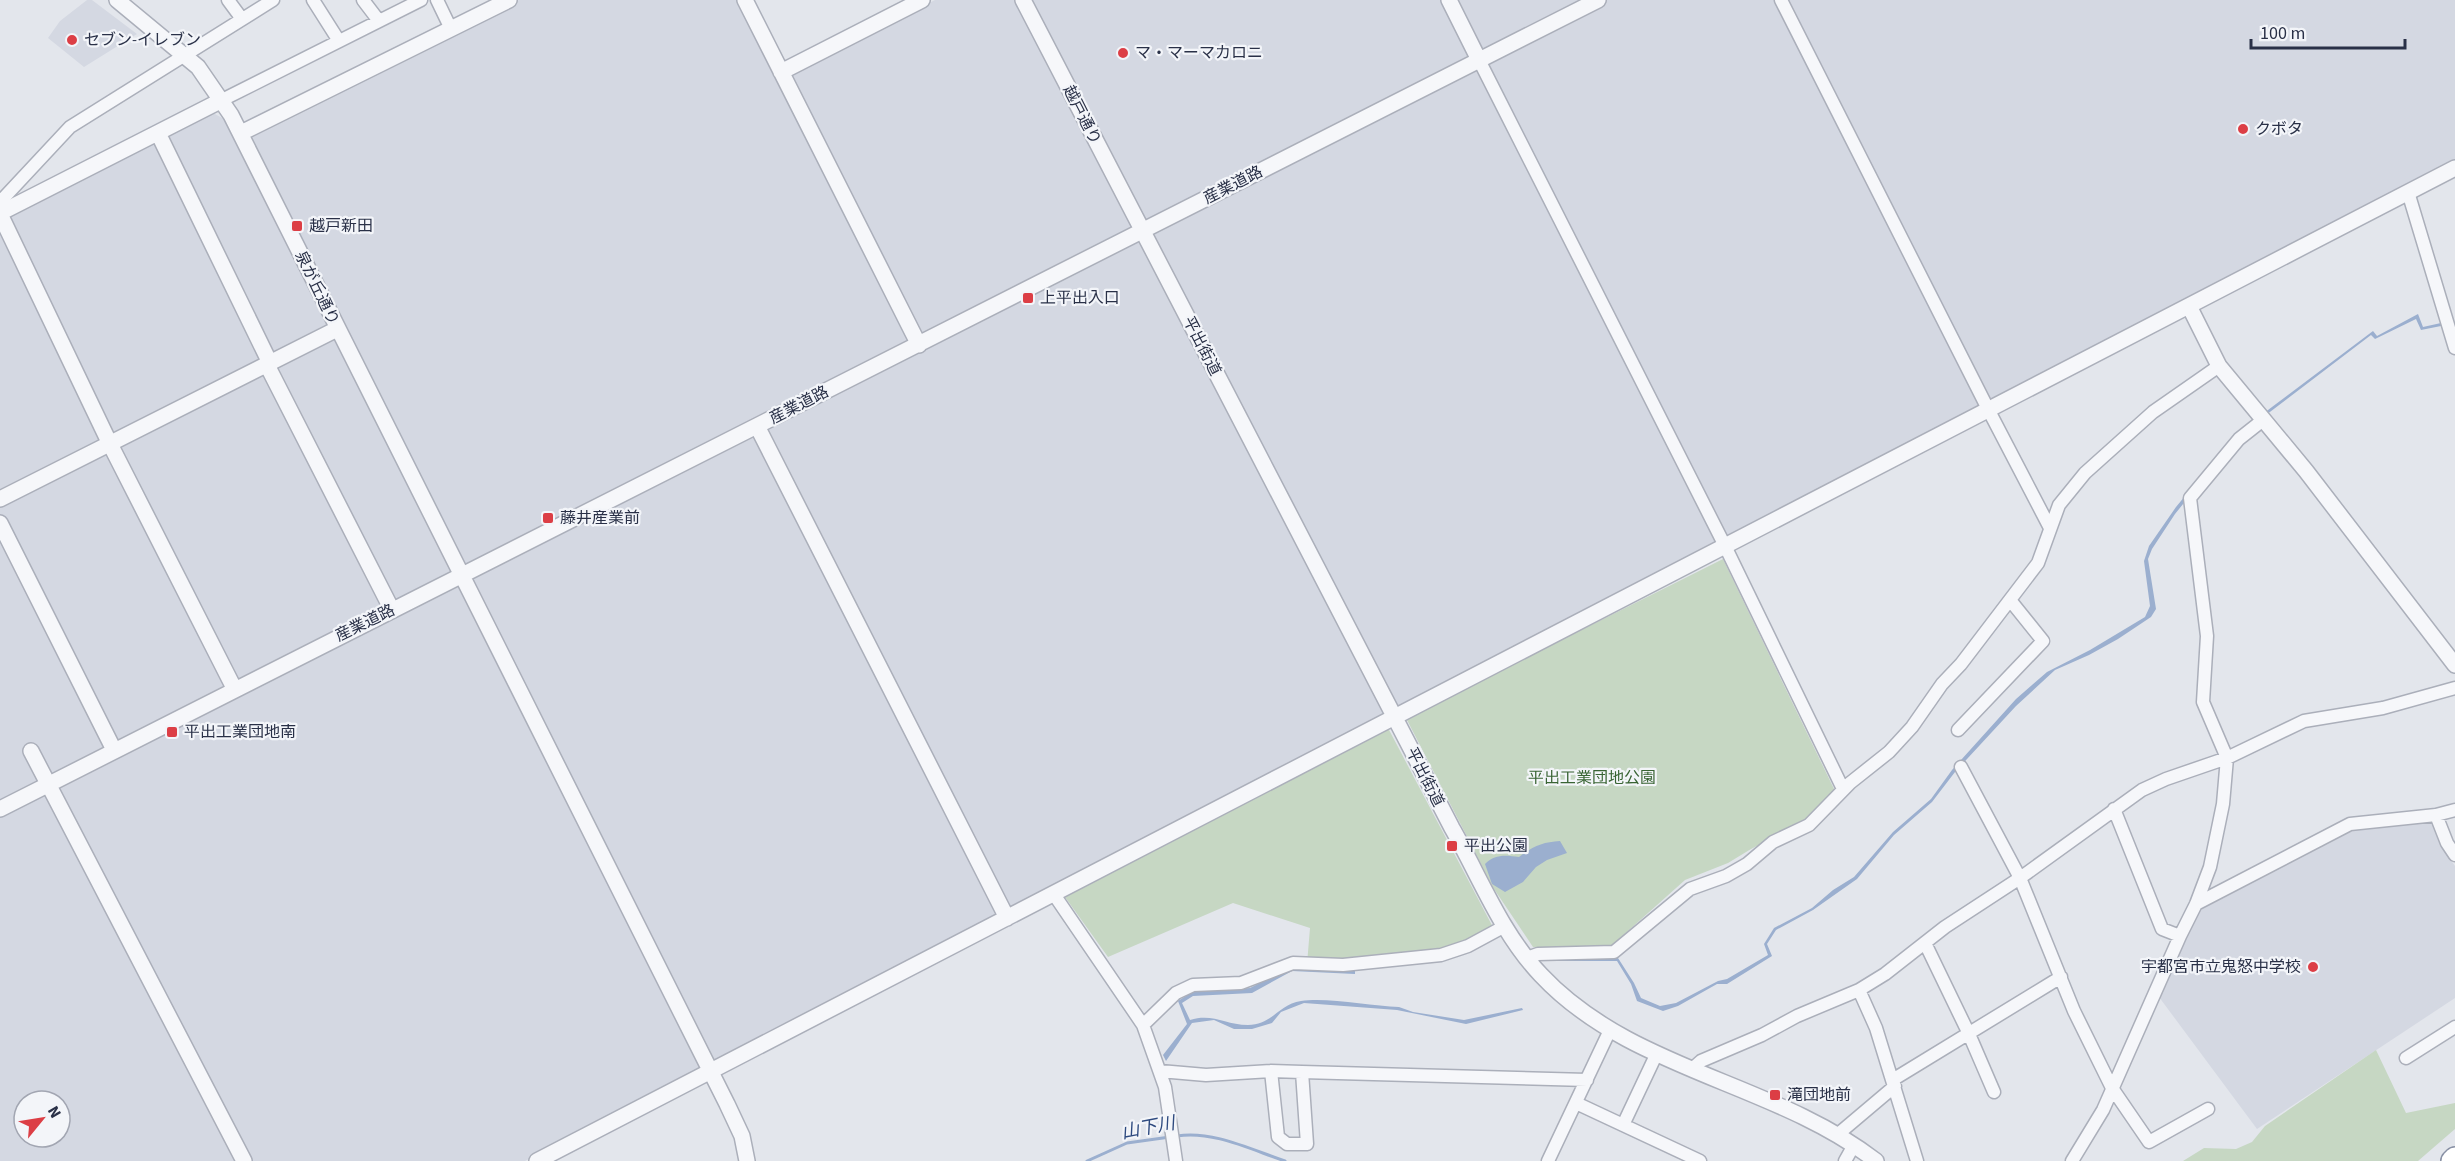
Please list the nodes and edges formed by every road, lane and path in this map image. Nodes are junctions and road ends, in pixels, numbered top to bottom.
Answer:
1 (117, 0) edge
2 (228, 0) edge
3 (273, 0) edge
4 (313, 0) edge
5 (363, 0) edge
6 (421, 0) edge
7 (437, 0) edge
8 (509, 0) edge
9 (745, 0) edge
10 (922, 0) edge
11 (1023, 0) edge
12 (1449, 0) edge
13 (1598, 0) edge
14 (1781, 0) edge
15 (242, 19) junction
16 (379, 21) junction
17 (451, 29) junction
18 (339, 41) junction
19 (184, 55) junction
20 (1479, 60) junction
21 (781, 72) junction
22 (222, 100) junction
23 (158, 133) junction
24 (241, 133) junction
25 (2455, 168) edge
26 (2408, 192) junction
27 (0, 202) edge
28 (0, 213) edge
29 (1142, 231) junction
30 (2189, 306) junction
31 (338, 329) junction
32 (2454, 344) edge
33 (919, 345) junction
34 (268, 364) junction
35 (2219, 366) junction
36 (1988, 409) junction
37 (2263, 420) junction
38 (757, 426) junction
39 (110, 444) junction
40 (0, 499) edge
41 (0, 523) edge
42 (2050, 528) junction
43 (1725, 546) junction
44 (461, 576) junction
45 (2010, 600) junction
46 (392, 610) junction
47 (2455, 665) edge
48 (234, 688) junction
49 (2455, 688) edge
50 (1395, 718) junction
51 (1958, 730) dead end
52 (114, 750) junction
53 (31, 751) dead end
54 (2227, 758) junction
55 (1961, 767) dead end
56 (49, 784) junction
57 (1843, 789) junction
58 (0, 809) edge
59 (2114, 809) junction
60 (2455, 810) edge
61 (2436, 815) junction
62 (2455, 855) edge
63 (2020, 878) junction
64 (1053, 893) junction
65 (2196, 904) junction
66 (1006, 918) junction
67 (1504, 926) junction
68 (2180, 936) junction
69 (1925, 943) junction
70 (1527, 958) junction
71 (2061, 977) junction
72 (1859, 990) junction
73 (1143, 1025) junction
74 (2455, 1027) edge
75 (1610, 1030) junction
76 (1969, 1034) junction
77 (1657, 1053) junction
78 (2406, 1058) dead end
79 (1692, 1069) junction
80 (1160, 1071) junction
81 (1271, 1071) junction
82 (710, 1072) junction
83 (1302, 1072) junction
84 (1587, 1080) junction
85 (1894, 1082) junction
86 (2112, 1088) junction
87 (1994, 1092) dead end
88 (1576, 1103) junction
89 (2208, 1109) dead end
90 (1623, 1125) junction
91 (1837, 1135) junction
92 (1854, 1145) junction
93 (244, 1161) edge
94 (537, 1161) edge
95 (747, 1161) edge
96 (1176, 1161) edge
97 (1548, 1161) edge
98 (1699, 1161) edge
99 (1845, 1161) edge
100 (1876, 1161) edge
101 (1917, 1161) edge
102 (2072, 1161) edge

1 - 19 street, 泉が丘通り
2 - 15 street
3 - 15 street
4 - 18 street
5 - 16 street
6 - 16 street
7 - 17 street
8 - 17 street
9 - 21 street
10 - 21 street
11 - 29 street, 越戸通り
12 - 20 street
13 - 20 street, 産業道路
14 - 36 street
15 - 19 street
16 - 18 street
17 - 24 street
18 - 22 street
19 - 22 street, 泉が丘通り
19 - 27 street
20 - 29 street, 産業道路
20 - 43 street
21 - 33 street
22 - 23 street
22 - 24 street, 泉が丘通り
23 - 28 street
23 - 34 street
24 - 31 street, 泉が丘通り
25 - 26 street
26 - 30 street
26 - 32 street
28 - 39 street
29 - 33 street, 産業道路
29 - 50 street, 平出街道
30 - 35 street
30 - 36 street
31 - 34 street
31 - 44 street, 泉が丘通り
33 - 38 street, 産業道路
34 - 39 street
34 - 46 street
35 - 37 street
35 - 42 street
36 - 42 street
36 - 43 street
37 - 47 street
37 - 54 street
38 - 44 street, 産業道路
38 - 66 street
39 - 40 street
39 - 48 street
41 - 52 street
42 - 45 street
43 - 50 street
43 - 57 street
44 - 46 street, 産業道路
44 - 82 street, 泉が丘通り
45 - 51 street
45 - 57 street
46 - 48 street, 産業道路
48 - 52 street, 産業道路
49 - 54 street
50 - 64 street
50 - 67 street, 平出街道
52 - 56 street, 産業道路
53 - 56 street
54 - 59 street
54 - 65 street
55 - 63 street
56 - 58 street, 産業道路
56 - 93 street
57 - 70 street
59 - 63 street
59 - 68 street
60 - 61 street
61 - 62 street
61 - 65 street
63 - 69 street
63 - 71 street
64 - 66 street
64 - 73 street
65 - 68 street
66 - 82 street
67 - 70 street, 平出街道
67 - 73 street
68 - 86 street
69 - 72 street
69 - 76 street
70 - 75 street, 平出街道
71 - 76 street
71 - 86 street
72 - 79 street
72 - 85 street
73 - 80 street
74 - 78 street
75 - 77 street, 平出街道
75 - 84 street
76 - 85 street
76 - 87 street
77 - 79 street, 平出街道
77 - 90 street
79 - 91 street, 平出街道
80 - 81 street
80 - 96 street
81 - 83 street
81 - 83 street
82 - 94 street
82 - 95 street, 泉が丘通り
83 - 84 street
84 - 88 street
85 - 91 street
85 - 101 street
86 - 89 street
86 - 102 street
88 - 90 street
88 - 97 street
90 - 98 street
91 - 92 street, 平出街道
92 - 99 street
92 - 100 street, 平出街道

